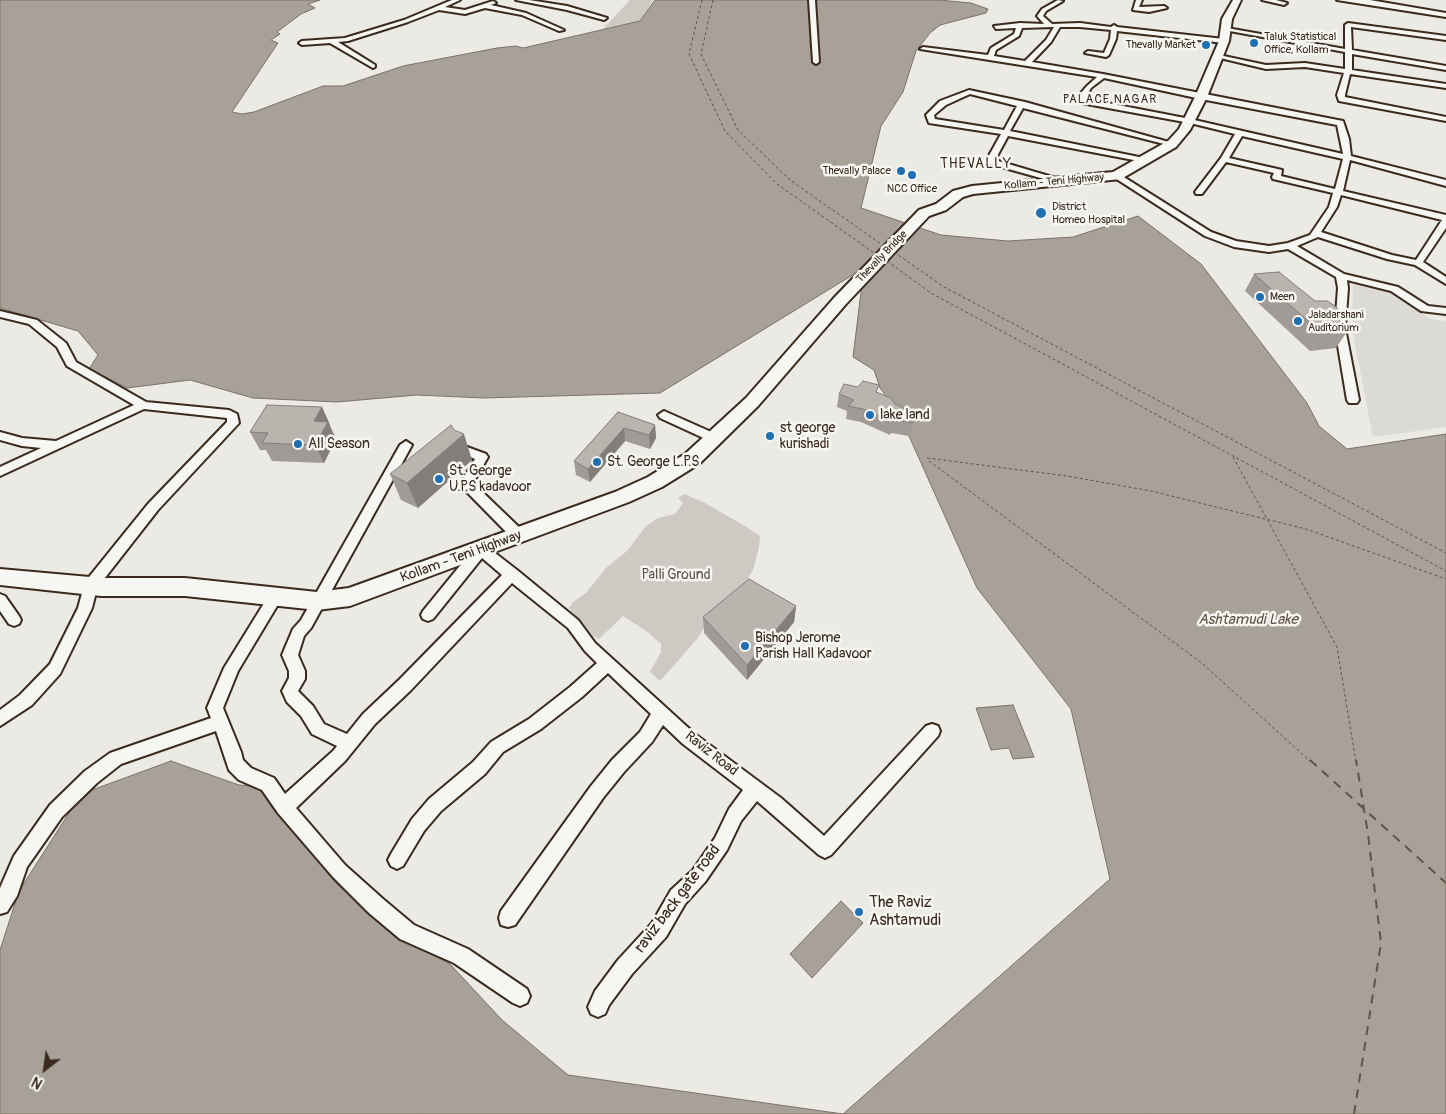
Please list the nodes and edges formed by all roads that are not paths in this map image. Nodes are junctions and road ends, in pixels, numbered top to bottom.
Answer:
1 (457, 0) edge
2 (501, 0) edge
3 (519, 0) edge
4 (812, 0) edge
5 (1139, 0) edge
6 (1237, 0) edge
7 (1265, 0) edge
8 (1340, 0) edge
9 (1060, 1) edge
10 (1284, 3) dead end
11 (486, 6) junction
12 (439, 8) junction
13 (1164, 8) dead end
14 (1446, 15) edge
15 (604, 18) dead end
16 (1020, 25) junction
17 (1050, 25) junction
18 (1058, 26) junction
19 (996, 27) dead end
20 (1114, 27) junction
21 (561, 30) dead end
22 (1226, 35) junction
23 (1446, 38) edge
24 (333, 42) junction
25 (302, 43) dead end
26 (923, 49) dead end
27 (1349, 52) junction
28 (1088, 53) dead end
29 (990, 57) junction
30 (1219, 57) junction
31 (816, 62) dead end
32 (1028, 62) junction
33 (373, 66) dead end
34 (1434, 66) junction
35 (1446, 68) edge
36 (1347, 71) junction
37 (1103, 76) junction
38 (1437, 85) junction
39 (1446, 86) edge
40 (1439, 96) dead end
41 (1201, 97) junction
42 (1022, 104) junction
43 (1341, 111) junction
44 (1446, 119) edge
45 (1190, 121) junction
46 (1007, 133) junction
47 (1240, 133) junction
48 (1172, 144) junction
49 (1347, 157) junction
50 (1224, 159) junction
51 (1144, 160) junction
52 (1116, 176) junction
53 (1065, 182) junction
54 (1446, 183) edge
55 (1338, 191) junction
56 (1199, 192) dead end
57 (924, 213) joint
58 (1446, 219) edge
59 (1315, 233) junction
60 (1290, 246) junction
61 (1418, 263) junction
62 (1341, 276) junction
63 (1446, 281) edge
64 (840, 301) joint
65 (1446, 310) edge
66 (0, 314) edge
67 (1353, 400) dead end
68 (143, 405) junction
69 (664, 415) dead end
70 (0, 436) edge
71 (714, 438) junction
72 (58, 445) junction
73 (406, 445) dead end
74 (467, 450) dead end
75 (0, 472) edge
76 (519, 536) junction
77 (481, 550) junction
78 (512, 574) junction
79 (0, 577) edge
80 (90, 586) junction
81 (276, 596) junction
82 (0, 600) edge
83 (317, 601) junction
84 (428, 615) dead end
85 (14, 620) dead end
86 (608, 664) junction
87 (661, 713) junction
88 (0, 719) edge
89 (220, 722) junction
90 (932, 731) dead end
91 (349, 743) junction
92 (755, 789) junction
93 (284, 807) junction
94 (397, 860) dead end
95 (5, 891) edge
96 (0, 906) edge
97 (508, 918) dead end
98 (520, 996) dead end
99 (598, 1006) dead end

1 - 12 street
2 - 11 street
3 - 15 street
4 - 31 street
5 - 13 street
6 - 22 main road, Kollam - Teni Highway
7 - 10 street
8 - 14 street
9 - 17 street
11 - 12 street
11 - 21 street
12 - 24 street
16 - 17 street
16 - 19 street
16 - 29 street
17 - 18 street
18 - 20 street
18 - 32 street
20 - 22 street
20 - 28 street
22 - 27 street
22 - 30 main road, Kollam - Teni Highway
23 - 27 street
24 - 25 street
24 - 33 street
26 - 29 street
27 - 34 street
27 - 36 street
29 - 32 street
30 - 36 street
30 - 41 main road, Kollam - Teni Highway
32 - 37 street
34 - 35 street
34 - 38 street
36 - 38 street
36 - 43 street
37 - 41 street
37 - 45 street
38 - 39 street
38 - 40 street
41 - 43 street
41 - 45 main road, Kollam - Teni Highway
42 - 46 street
42 - 46 street
42 - 48 street
43 - 44 street
43 - 49 street
45 - 47 street
45 - 48 main road, Kollam - Teni Highway
46 - 51 street
46 - 53 street
47 - 49 street
47 - 50 street
48 - 51 main road, Kollam - Teni Highway
49 - 54 street
49 - 55 street
50 - 55 street
50 - 56 street
51 - 52 main road, Kollam - Teni Highway
52 - 53 main road, Kollam - Teni Highway
52 - 60 street
53 - 57 main road, Kollam - Teni Highway
55 - 58 street
55 - 59 street
57 - 64 main road, Thevally Bridge
58 - 61 street
59 - 60 street
59 - 61 street
60 - 62 street
61 - 63 street
62 - 65 street
62 - 67 street
64 - 71 main road, Kollam - Teni Highway
66 - 68 street
68 - 72 street
68 - 80 street
69 - 71 street
70 - 72 street
71 - 76 main road, Kollam - Teni Highway
72 - 75 street
73 - 83 street
74 - 76 street
76 - 77 main road, Kollam - Teni Highway
77 - 78 street, Raviz Road
77 - 83 main road, Kollam - Teni Highway
77 - 84 street
78 - 86 street, Raviz Road
78 - 91 street
79 - 80 main road, Kollam - Teni Highway
80 - 81 main road, Kollam - Teni Highway
80 - 88 street
81 - 83 main road, Kollam - Teni Highway
81 - 89 street
82 - 85 street
83 - 91 street
86 - 87 street, Raviz Road
86 - 94 street
87 - 92 street, Raviz Road
87 - 97 street
89 - 93 street
89 - 95 street
90 - 92 street, Raviz Road
91 - 93 street
92 - 99 street, raviz back gate road
93 - 98 street
95 - 96 street

